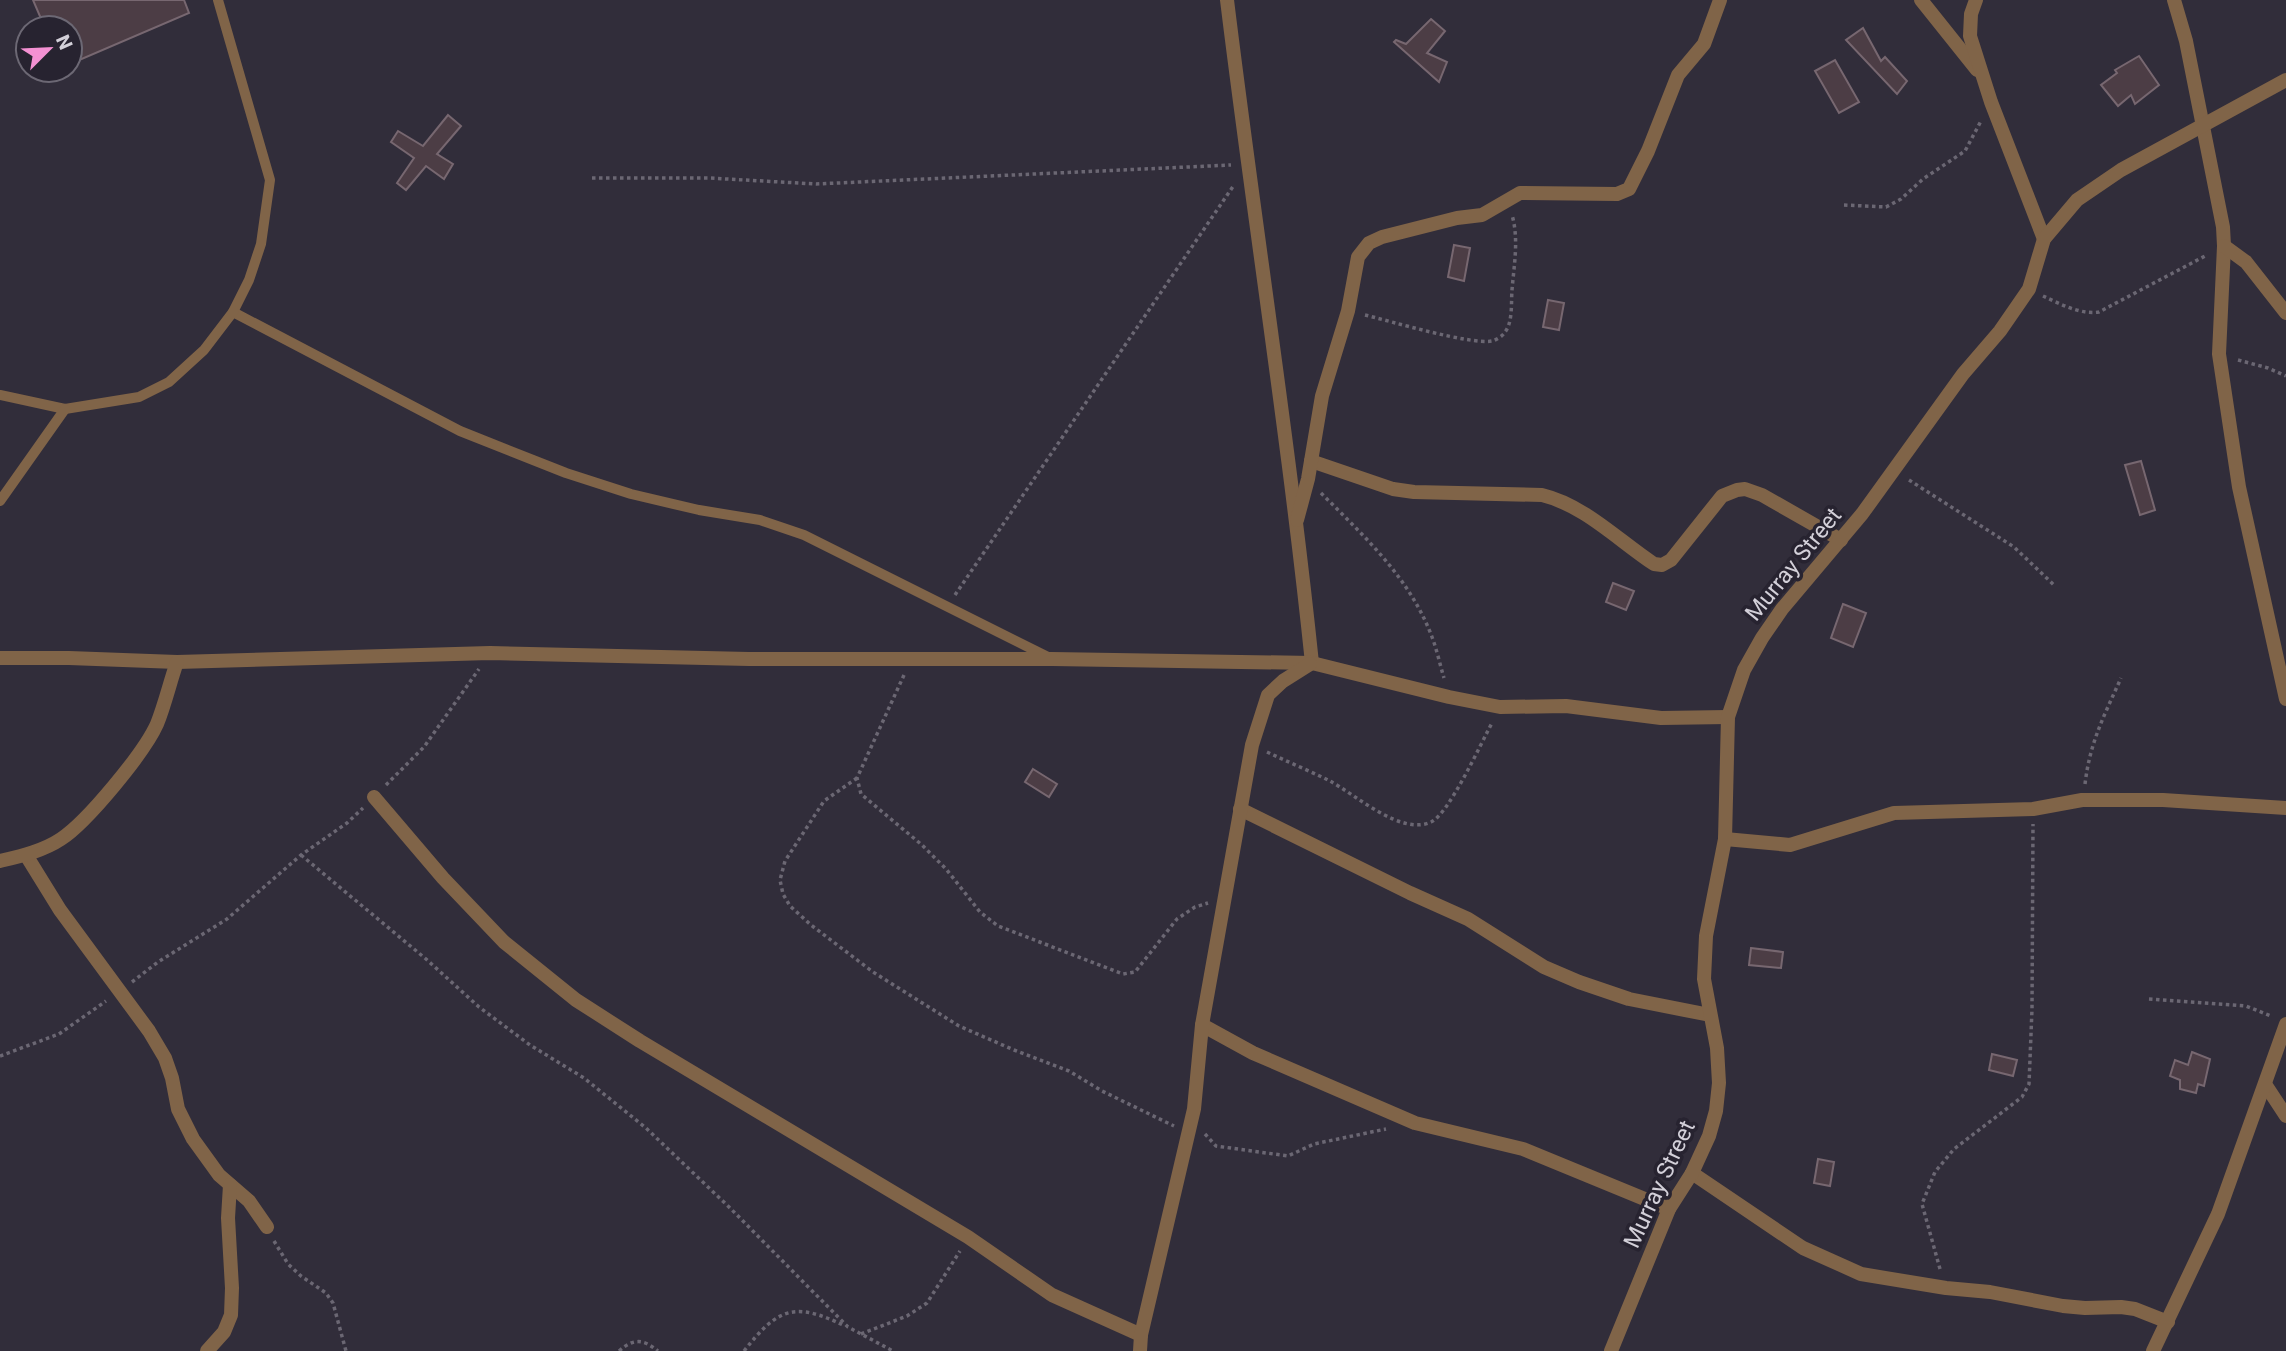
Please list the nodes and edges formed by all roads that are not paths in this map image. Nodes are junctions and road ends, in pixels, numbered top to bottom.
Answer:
1 (218, 0) edge
2 (1227, 0) edge
3 (1720, 0) edge
4 (1921, 0) edge
5 (1976, 0) edge
6 (2174, 0) edge
7 (1983, 77) junction
8 (2286, 80) edge
9 (2202, 124) junction
10 (2044, 239) junction
11 (2224, 246) junction
12 (233, 312) junction
13 (2286, 313) edge
14 (0, 395) edge
15 (65, 409) junction
16 (1311, 461) junction
17 (0, 501) edge
18 (1297, 520) junction
19 (1841, 540) junction
20 (0, 658) edge
21 (1052, 659) junction
22 (177, 662) junction
23 (1312, 663) junction
24 (2286, 699) edge
25 (1728, 717) junction
26 (374, 797) road end
27 (2286, 808) edge
28 (1240, 809) junction
29 (1725, 839) junction
30 (26, 855) junction
31 (0, 861) edge
32 (1710, 1015) junction
33 (2281, 1021) edge
34 (1202, 1025) junction
35 (2265, 1084) junction
36 (2286, 1116) edge
37 (1692, 1173) junction
38 (230, 1185) junction
39 (1669, 1209) junction
40 (267, 1227) road end
41 (2168, 1322) junction
42 (1141, 1335) junction
43 (206, 1351) edge
44 (1140, 1351) edge
45 (1611, 1351) edge
46 (2153, 1351) edge

1 - 12 lane
2 - 18 street
3 - 16 street
4 - 7 street
5 - 7 street
6 - 9 street
7 - 10 street
8 - 9 street, Murray Street
9 - 10 street, Murray Street
9 - 11 street
10 - 19 street, Murray Street
11 - 13 street
11 - 24 street
12 - 15 lane
12 - 21 lane
14 - 15 lane
15 - 17 lane
16 - 18 street
16 - 19 street
18 - 23 street
19 - 25 street, Murray Street
20 - 22 street
21 - 22 street
21 - 23 street
22 - 30 street
23 - 25 street
23 - 28 street
25 - 29 street, Murray Street
26 - 42 street
27 - 29 street
28 - 32 street
28 - 34 street
29 - 32 street, Murray Street
30 - 31 street
30 - 38 street
32 - 37 street, Murray Street
33 - 35 street
34 - 39 street
34 - 42 street
35 - 36 street
35 - 41 street
37 - 39 street, Murray Street
37 - 41 street
38 - 40 street
38 - 43 street
39 - 45 street, Murray Street
41 - 46 street
42 - 44 street

